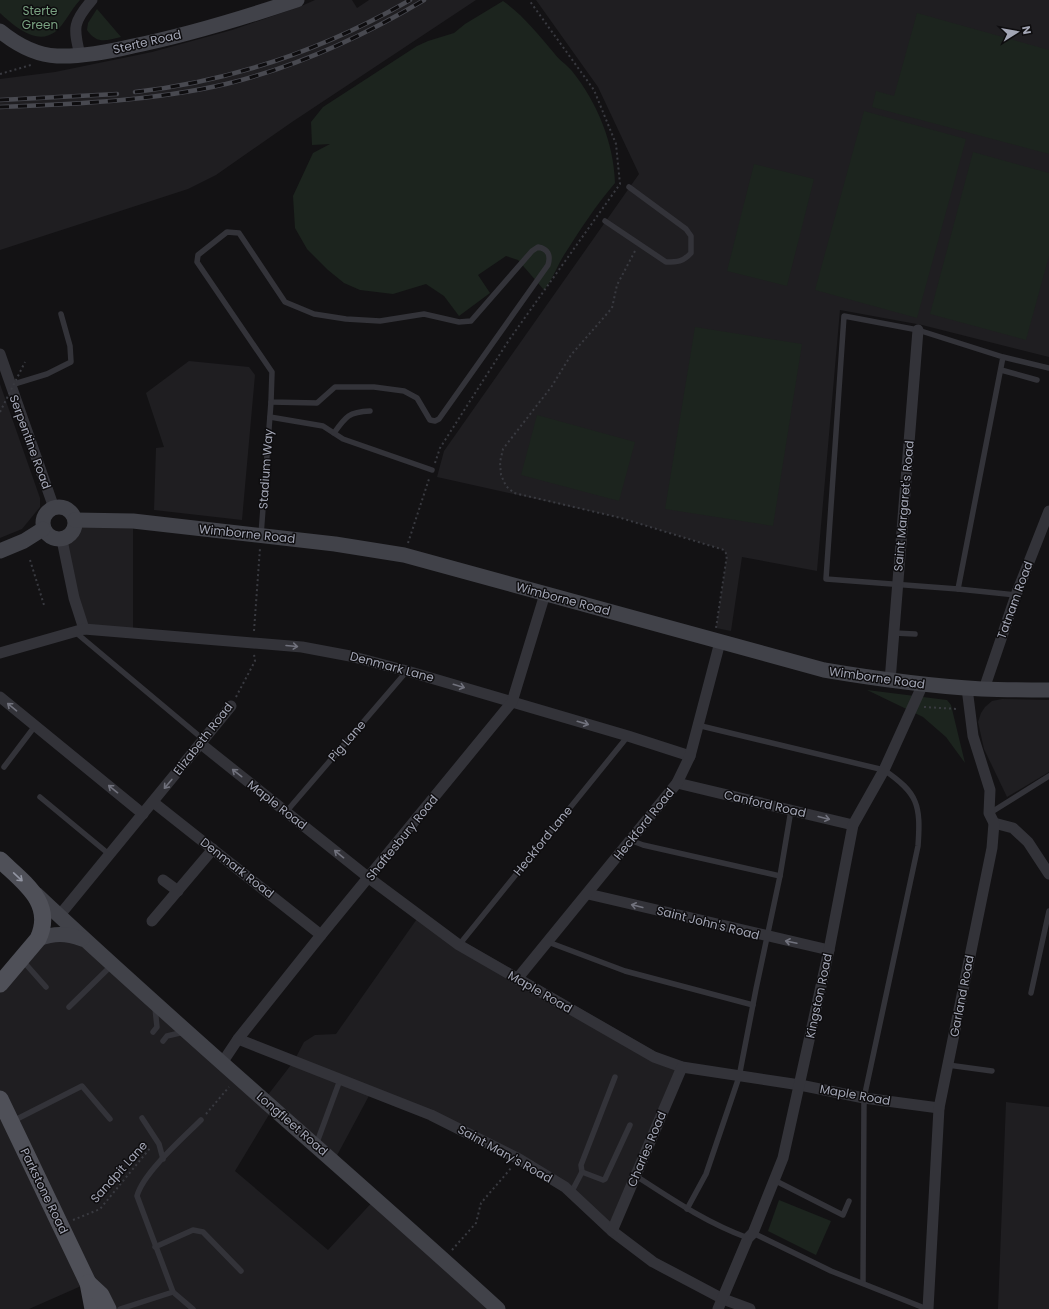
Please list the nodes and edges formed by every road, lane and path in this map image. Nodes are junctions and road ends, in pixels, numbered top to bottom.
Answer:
1 (92, 0) edge
2 (297, 0) edge
3 (529, 0) edge
4 (0, 31) edge
5 (80, 55) junction
6 (57, 56) junction
7 (0, 74) edge
8 (629, 187) dead end
9 (605, 221) dead end
10 (639, 245) junction
11 (61, 314) dead end
12 (918, 330) junction
13 (0, 354) edge
14 (1003, 357) junction
15 (25, 362) dead end
16 (1049, 368) edge
17 (1001, 370) junction
18 (1037, 380) dead end
19 (10, 385) junction
20 (271, 402) junction
21 (370, 411) dead end
22 (0, 412) edge
23 (270, 417) junction
24 (334, 433) junction
25 (432, 470) junction
26 (54, 508) junction
27 (1049, 511) edge
28 (75, 520) junction
29 (44, 529) junction
30 (261, 536) junction
31 (62, 540) junction
32 (0, 551) edge
33 (404, 555) junction
34 (30, 560) dead end
35 (898, 584) junction
36 (958, 589) junction
37 (545, 594) junction
38 (1016, 595) junction
39 (44, 605) dead end
40 (79, 630) junction
41 (894, 633) junction
42 (915, 634) dead end
43 (717, 641) junction
44 (253, 643) junction
45 (0, 653) edge
46 (408, 671) junction
47 (890, 681) junction
48 (923, 684) junction
49 (967, 688) junction
50 (984, 689) junction
51 (1049, 690) edge
52 (0, 697) edge
53 (512, 702) junction
54 (231, 706) joint
55 (913, 707) junction
56 (969, 710) junction
57 (697, 725) junction
58 (35, 726) junction
59 (628, 736) junction
60 (202, 742) junction
61 (690, 756) junction
62 (4, 767) dead end
63 (884, 770) junction
64 (1049, 776) edge
65 (677, 783) junction
66 (40, 797) dead end
67 (153, 802) junction
68 (791, 810) junction
69 (286, 812) junction
70 (143, 814) junction
71 (992, 818) junction
72 (853, 825) junction
73 (630, 840) junction
74 (213, 849) junction
75 (110, 855) junction
76 (0, 860) edge
77 (1049, 874) edge
78 (780, 876) junction
79 (369, 878) junction
80 (162, 880) dead end
81 (178, 891) junction
82 (36, 894) junction
83 (588, 894) junction
84 (1049, 911) edge
85 (59, 916) junction
86 (152, 921) dead end
87 (322, 935) junction
88 (767, 937) junction
89 (38, 939) junction
90 (85, 940) junction
91 (548, 942) junction
92 (459, 946) junction
93 (829, 950) junction
94 (21, 959) junction
95 (112, 964) junction
96 (516, 979) junction
97 (1, 982) edge
98 (46, 987) dead end
99 (1031, 993) dead end
100 (154, 1004) junction
101 (753, 1005) junction
102 (69, 1006) dead end
103 (153, 1032) dead end
104 (186, 1032) junction
105 (238, 1039) junction
106 (162, 1041) dead end
107 (222, 1063) junction
108 (948, 1065) junction
109 (682, 1067) junction
110 (992, 1071) dead end
111 (238, 1077) junction
112 (615, 1077) dead end
113 (740, 1077) junction
114 (340, 1080) junction
115 (800, 1085) junction
116 (864, 1098) junction
117 (0, 1099) edge
118 (939, 1108) junction
119 (142, 1118) dead end
120 (110, 1119) dead end
121 (201, 1120) joint
122 (11, 1122) junction
123 (630, 1125) dead end
124 (159, 1144) junction
125 (316, 1145) junction
126 (163, 1159) junction
127 (519, 1159) junction
128 (582, 1172) junction
129 (636, 1176) junction
130 (774, 1180) junction
131 (571, 1193) junction
132 (849, 1201) dead end
133 (687, 1209) junction
134 (61, 1225) junction
135 (612, 1231) junction
136 (750, 1235) junction
137 (155, 1246) junction
138 (444, 1259) junction
139 (240, 1271) dead end
140 (863, 1282) junction
141 (88, 1283) junction
142 (173, 1292) junction
143 (723, 1299) junction
144 (93, 1309) edge
145 (108, 1309) edge
146 (120, 1309) edge
147 (194, 1309) edge
148 (498, 1309) edge
149 (718, 1309) edge
150 (750, 1309) edge
151 (928, 1309) edge

1 - 5 street
2 - 5 main road, Sterte Road
3 - 25 path
4 - 6 main road, Sterte Road
5 - 6 main road, Sterte Road
6 - 7 path
8 - 10 lane
9 - 10 lane
10 - 43 path
11 - 19 lane
12 - 14 lane
12 - 35 street, Saint Margaret's Road
12 - 35 lane
13 - 19 street, Serpentine Road
14 - 16 lane
14 - 17 lane
15 - 22 path, bridge
17 - 18 lane
17 - 36 lane
19 - 26 street, Serpentine Road
20 - 20 lane, Stadium Way
20 - 23 lane, Stadium Way
21 - 24 lane
23 - 24 lane
23 - 30 lane, Stadium Way
24 - 25 lane
25 - 33 path
26 - 28 main road
26 - 29 main road
27 - 38 street, Tatnam Road
28 - 30 main road, Wimborne Road
28 - 31 main road
29 - 31 main road
29 - 32 main road
30 - 33 main road, Wimborne Road
30 - 44 path, Elizabeth Road
31 - 40 street
33 - 37 main road, Wimborne Road
34 - 39 path
35 - 36 lane
35 - 41 street, Saint Margaret's Road
36 - 38 lane
37 - 43 main road, Wimborne Road
37 - 53 street, Shaftesbury Road
38 - 50 street, Tatnam Road
40 - 44 street, Denmark Lane
40 - 45 street, Denmark Lane
40 - 60 lane
41 - 42 lane
41 - 47 street, Saint Margaret's Road
43 - 47 main road, Wimborne Road
43 - 57 street, Heckford Road
44 -> 46 street, Denmark Lane
44 - 54 path, Elizabeth Road
46 -> 53 street, Denmark Lane
46 - 69 lane, Pig Lane
47 - 48 main road, Wimborne Road
48 - 49 main road, Wimborne Road
48 - 55 street, Kingston Road
49 - 50 main road, Wimborne Road
49 - 56 street, Garland Road
50 - 51 main road, Wimborne Road
58 -> 52 street
53 -> 59 street, Denmark Lane
53 - 79 street, Shaftesbury Road
54 - 60 street, Elizabeth Road
55 - 56 path
55 - 63 street, Kingston Road
56 - 71 street, Garland Road
57 - 61 street, Heckford Road
57 - 63 lane
58 - 62 lane
70 -> 58 street
59 - 61 street, Denmark Lane
59 - 92 lane, Heckford Lane
60 -> 67 street, Elizabeth Road
69 -> 60 street, Maple Road
61 - 65 street, Heckford Road
63 - 72 street, Kingston Road
63 - 116 lane
64 - 71 lane
65 - 68 street, Canford Road
65 - 73 street, Heckford Road
66 - 75 lane
67 - 70 street, Elizabeth Road
67 - 74 street, Denmark Road
68 -> 72 street, Canford Road
68 - 78 lane
79 -> 69 street, Maple Road
70 - 75 street, Elizabeth Road
71 - 77 street
71 - 108 street, Garland Road
72 - 93 street, Kingston Road
73 - 78 lane
73 - 83 street, Heckford Road
74 - 81 street
74 - 87 street, Denmark Road
75 - 85 street, Elizabeth Road
76 -> 82 main road
78 - 88 lane
79 - 87 street, Shaftesbury Road
79 - 92 street, Maple Road
80 - 81 street
81 - 86 street
82 - 85 main road, Longfleet Road
82 - 89 main road
88 -> 83 street, Saint John's Road
83 - 91 street, Heckford Road
84 - 99 lane
85 - 90 main road, Longfleet Road
87 - 105 street, Shaftesbury Road
93 -> 88 street, Saint John's Road
88 - 101 lane
89 - 90 main road, Longfleet Road
89 - 94 main road
90 - 95 main road, Longfleet Road
91 - 96 street, Heckford Road
91 - 101 lane
92 - 96 street, Maple Road
93 - 115 street, Kingston Road
94 - 97 main road
94 - 98 lane
95 - 100 main road, Longfleet Road
95 - 102 lane
96 - 109 street, Maple Road
100 - 103 lane
100 - 104 main road, Longfleet Road
101 - 113 lane
104 - 106 lane
104 - 107 main road, Longfleet Road
105 - 107 street, Shaftesbury Road
105 - 114 street, Saint Mary's Road
107 - 111 main road, Longfleet Road
108 - 110 lane
108 - 118 street, Garland Road
109 - 113 street, Maple Road
109 - 129 street, Charles Road
111 - 121 path
111 - 125 main road, Longfleet Road
112 - 128 lane
113 - 115 street, Maple Road
113 - 133 lane
114 - 125 lane
114 - 127 street, Saint Mary's Road
115 - 116 street, Maple Road
115 - 130 street, Kingston Road
116 - 118 street, Maple Road
116 - 140 lane
117 - 122 main road, Parkstone Road
118 - 151 street, Garland Road
119 - 124 lane
120 - 122 lane
121 - 126 lane
122 - 134 main road, Parkstone Road
123 - 128 lane
124 - 126 lane
124 - 134 path, Sandpit Lane
125 - 138 main road, Longfleet Road
126 - 137 lane
127 - 131 street, Saint Mary's Road
127 - 138 path
128 - 131 lane
129 - 133 lane
129 - 135 street, Charles Road
130 - 132 lane
130 - 136 street, Kingston Road
131 - 135 street, Saint Mary's Road
133 - 136 lane
134 - 141 main road, Parkstone Road
135 - 143 street, Saint Mary's Road
136 - 140 lane
136 - 143 street, Kingston Road
137 - 139 lane
137 - 142 lane
138 - 148 main road, Longfleet Road
140 - 151 lane
141 - 144 main road, Parkstone Road
141 - 145 main road, Parkstone Road
142 - 146 lane
142 - 147 lane
143 - 149 street, Kingston Road
143 - 150 street, Saint Mary's Road

